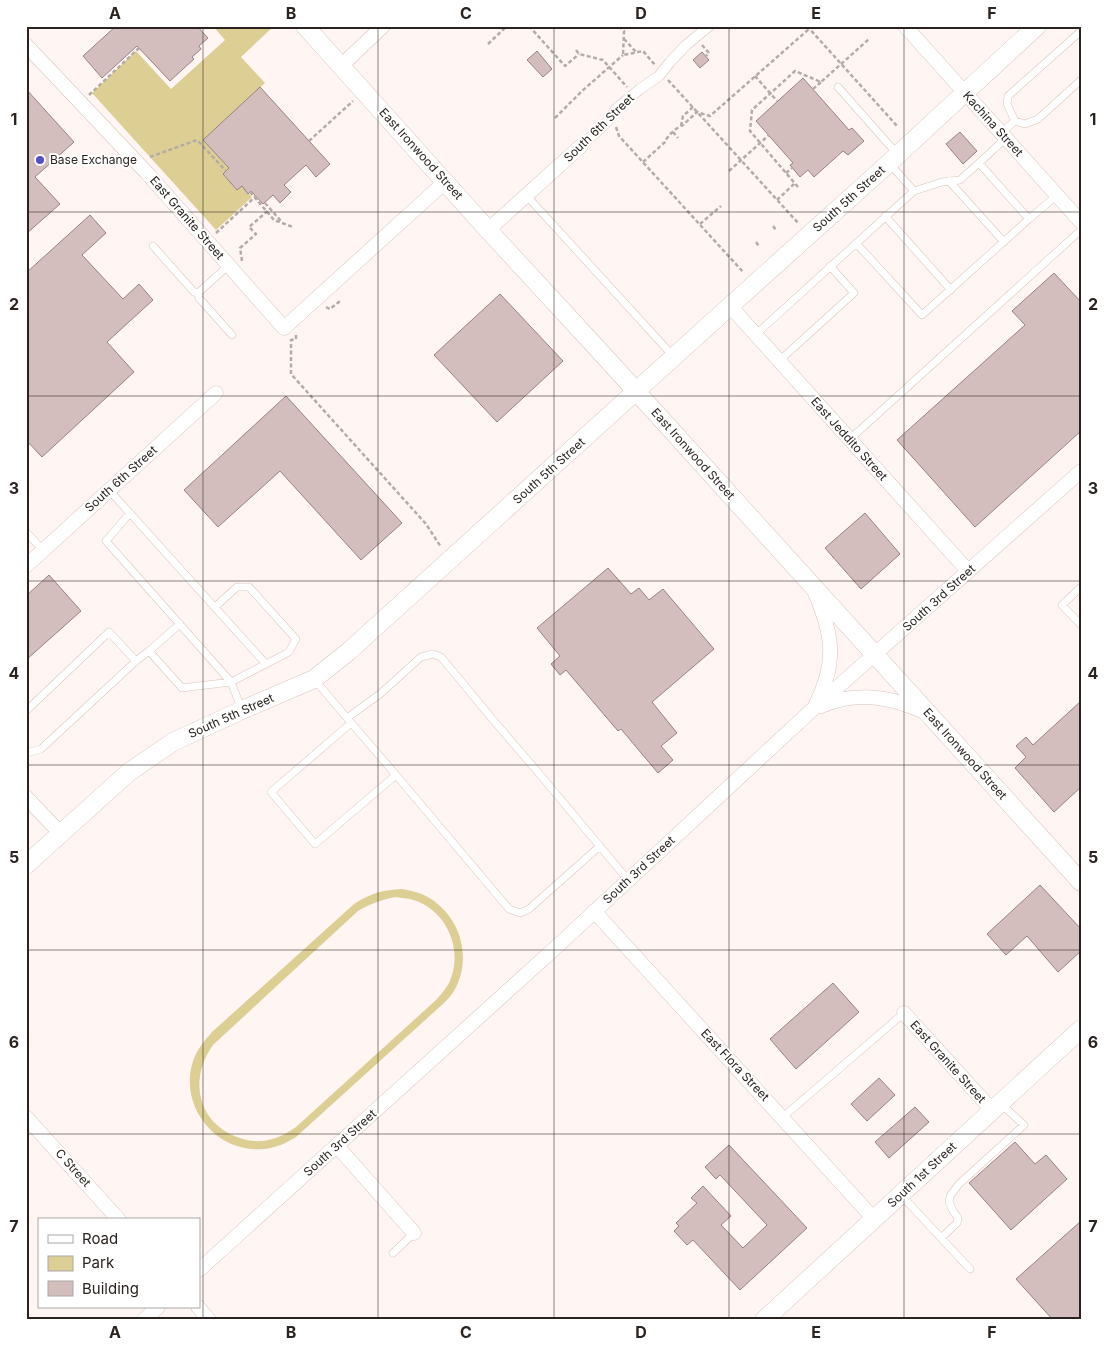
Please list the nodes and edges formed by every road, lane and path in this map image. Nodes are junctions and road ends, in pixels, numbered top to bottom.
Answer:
1 (305, 26) edge
2 (383, 26) edge
3 (507, 26) edge
4 (529, 26) edge
5 (620, 26) edge
6 (709, 26) edge
7 (905, 26) edge
8 (1037, 26) edge
9 (808, 28) edge
10 (1081, 31) edge
11 (628, 32) dead end
12 (624, 37) junction
13 (869, 38) dead end
14 (488, 44) dead end
15 (26, 45) edge
16 (140, 48) dead end
17 (643, 49) dead end
18 (576, 50) dead end
19 (638, 52) junction
20 (579, 54) junction
21 (623, 55) junction
22 (841, 64) junction
23 (341, 66) junction
24 (609, 67) junction
25 (662, 72) junction
26 (756, 76) junction
27 (1081, 80) edge
28 (821, 82) junction
29 (838, 87) dead end
30 (813, 89) dead end
31 (771, 93) junction
32 (965, 93) junction
33 (633, 94) junction
34 (353, 101) dead end
35 (777, 101) dead end
36 (81, 103) junction
37 (693, 107) junction
38 (697, 112) junction
39 (555, 118) dead end
40 (609, 120) junction
41 (1015, 121) junction
42 (681, 126) junction
43 (898, 127) dead end
44 (673, 132) junction
45 (768, 135) dead end
46 (1003, 135) junction
47 (678, 138) dead end
48 (309, 141) dead end
49 (664, 142) junction
50 (760, 143) junction
51 (581, 146) joint
52 (668, 147) dead end
53 (148, 158) dead end
54 (894, 159) junction
55 (741, 160) junction
56 (643, 162) junction
57 (978, 163) junction
58 (792, 168) dead end
59 (226, 171) dead end
60 (729, 171) dead end
61 (786, 173) junction
62 (949, 181) junction
63 (445, 182) junction
64 (795, 183) junction
65 (798, 186) dead end
66 (914, 190) junction
67 (250, 192) dead end
68 (526, 195) junction
69 (1057, 195) junction
70 (255, 197) junction
71 (777, 200) junction
72 (265, 203) dead end
73 (721, 206) dead end
74 (268, 210) junction
75 (885, 216) junction
76 (1029, 219) junction
77 (1081, 222) edge
78 (700, 224) junction
79 (800, 225) dead end
80 (773, 226) dead end
81 (293, 227) dead end
82 (488, 230) junction
83 (776, 230) dead end
84 (1081, 230) edge
85 (207, 241) junction
86 (756, 242) dead end
87 (1004, 242) junction
88 (856, 243) junction
89 (153, 246) dead end
90 (759, 246) dead end
91 (236, 264) junction
92 (830, 266) junction
93 (745, 274) dead end
94 (951, 290) junction
95 (198, 293) junction
96 (340, 301) dead end
97 (730, 306) junction
98 (326, 307) dead end
99 (290, 329) junction
100 (755, 334) junction
101 (232, 335) dead end
102 (674, 357) junction
103 (779, 361) junction
104 (637, 391) junction
105 (216, 392) dead end
106 (850, 439) junction
107 (1081, 471) edge
108 (109, 490) junction
109 (130, 513) junction
110 (26, 532) edge
111 (441, 547) dead end
112 (44, 550) junction
113 (26, 566) edge
114 (968, 572) junction
115 (811, 584) junction
116 (1081, 587) edge
117 (215, 607) junction
118 (180, 624) junction
119 (1081, 626) edge
120 (149, 651) junction
121 (875, 655) junction
122 (136, 661) junction
123 (266, 664) junction
124 (314, 679) junction
125 (231, 682) junction
126 (813, 709) junction
127 (242, 710) junction
128 (26, 711) edge
129 (929, 714) junction
130 (349, 721) junction
131 (26, 753) edge
132 (396, 774) junction
133 (26, 797) edge
134 (61, 834) junction
135 (600, 846) junction
136 (26, 865) edge
137 (628, 880) junction
138 (1081, 882) edge
139 (594, 911) junction
140 (904, 1013) joint
141 (1081, 1029) edge
142 (996, 1107) junction
143 (26, 1117) edge
144 (783, 1117) junction
145 (337, 1146) junction
146 (900, 1195) junction
147 (117, 1218) edge
148 (874, 1219) junction
149 (414, 1233) joint
150 (941, 1238) junction
151 (393, 1253) dead end
152 (200, 1269) edge
153 (970, 1269) dead end
154 (157, 1308) edge
155 (199, 1308) edge
156 (144, 1320) edge
157 (209, 1320) edge
158 (764, 1320) edge

1 - 23 street, East Ironwood Street
2 - 23 street
3 - 14 path
4 - 20 path
5 - 12 path
6 - 25 street, South 6th Street
7 - 32 street, Kachina Street
8 - 32 street, South 5th Street
9 - 22 path
9 - 26 path
10 - 41 lane
11 - 12 path
12 - 19 path
12 - 21 path
13 - 22 path
15 - 36 street, East Granite Street
16 - 36 path
17 - 19 path
18 - 20 path
19 - 21 path
19 - 25 path
20 - 24 path
21 - 24 path
22 - 28 path
22 - 43 path
23 - 63 street, East Ironwood Street
24 - 33 path
24 - 39 path
25 - 33 street, South 6th Street
25 - 37 path
26 - 31 path
26 - 38 path
27 - 41 lane
28 - 30 path
28 - 31 path
29 - 54 lane
31 - 35 path
31 - 50 path
32 - 46 street, Kachina Street
32 - 54 street, South 5th Street
33 - 40 street, South 6th Street
34 - 48 path
36 - 85 street, East Granite Street
37 - 38 path
37 - 42 path
38 - 42 path
38 - 55 path
40 - 51 street, South 6th Street
40 - 56 path
41 - 46 lane
42 - 44 path
44 - 47 path
44 - 49 path
45 - 50 path
46 - 57 lane
46 - 69 street, Kachina Street
49 - 52 path
49 - 56 path
50 - 55 path
50 - 61 path
51 - 68 street, South 6th Street
53 - 59 path
54 - 66 lane
54 - 97 street, South 5th Street
55 - 60 path
55 - 71 path
56 - 78 path
57 - 62 lane
57 - 76 lane
58 - 61 path
61 - 64 path
62 - 66 lane
62 - 87 lane
63 - 82 street, East Ironwood Street
63 - 99 street
64 - 65 path
64 - 71 path
66 - 75 lane
67 - 70 path
68 - 82 street, South 6th Street
68 - 102 lane
69 - 76 lane
69 - 77 street, Kachina Street
70 - 74 path
70 - 85 path
71 - 79 path
72 - 74 path
73 - 78 path
74 - 81 path
74 - 91 path
75 - 88 lane
75 - 94 lane
76 - 87 lane
78 - 93 path
80 - 83 path
82 - 104 street, East Ironwood Street
84 - 106 lane
85 - 91 street, East Granite Street
86 - 90 path
87 - 94 lane
88 - 92 lane
88 - 94 lane
89 - 95 lane
91 - 95 lane
91 - 99 street, East Granite Street
92 - 100 lane
92 - 103 lane
95 - 101 lane
96 - 98 path
97 - 100 street, East Jeddito Street
97 - 102 street, South 5th Street
99 - 111 path
100 - 103 street, East Jeddito Street
102 - 104 street, South 5th Street
103 - 106 street, East Jeddito Street
104 - 115 street, East Ironwood Street
104 - 124 street, South 5th Street
105 - 108 street, South 6th Street
106 - 114 street, East Jeddito Street
107 - 114 street, South 3rd Street
108 - 109 lane
108 - 112 street, South 6th Street
109 - 117 lane
109 - 118 lane
110 - 112 lane
112 - 113 street, South 6th Street
114 - 121 street, South 3rd Street
115 - 121 street, East Ironwood Street
115 - 126 street
116 - 119 lane
117 - 123 lane
117 - 123 lane
118 - 120 lane
118 - 125 lane
120 - 122 lane
120 - 125 lane
121 - 126 street, South 3rd Street
121 - 129 street, East Ironwood Street
122 - 128 lane
122 - 131 lane
123 - 125 lane
124 - 127 street, South 5th Street
124 - 130 lane
125 - 127 lane
126 - 129 street
126 - 137 street, South 3rd Street
127 - 134 street, South 5th Street
129 - 138 street, East Ironwood Street
130 - 132 lane
130 - 132 lane
130 - 135 lane
132 - 135 lane
133 - 134 street
134 - 136 street, South 5th Street
135 - 137 lane
137 - 139 street, South 3rd Street
139 - 144 street, East Flora Street
139 - 145 street, South 3rd Street
140 - 142 street, East Granite Street
140 - 144 lane
141 - 142 street, South 1st Street
142 - 146 street, South 1st Street
142 - 150 lane
143 - 147 street, C Street
144 - 148 street, East Flora Street
145 - 149 street
145 - 152 street, South 3rd Street
146 - 148 street, South 1st Street
146 - 150 lane
148 - 158 street, South 1st Street
149 - 151 lane
150 - 153 lane
154 - 156 street
155 - 157 street

